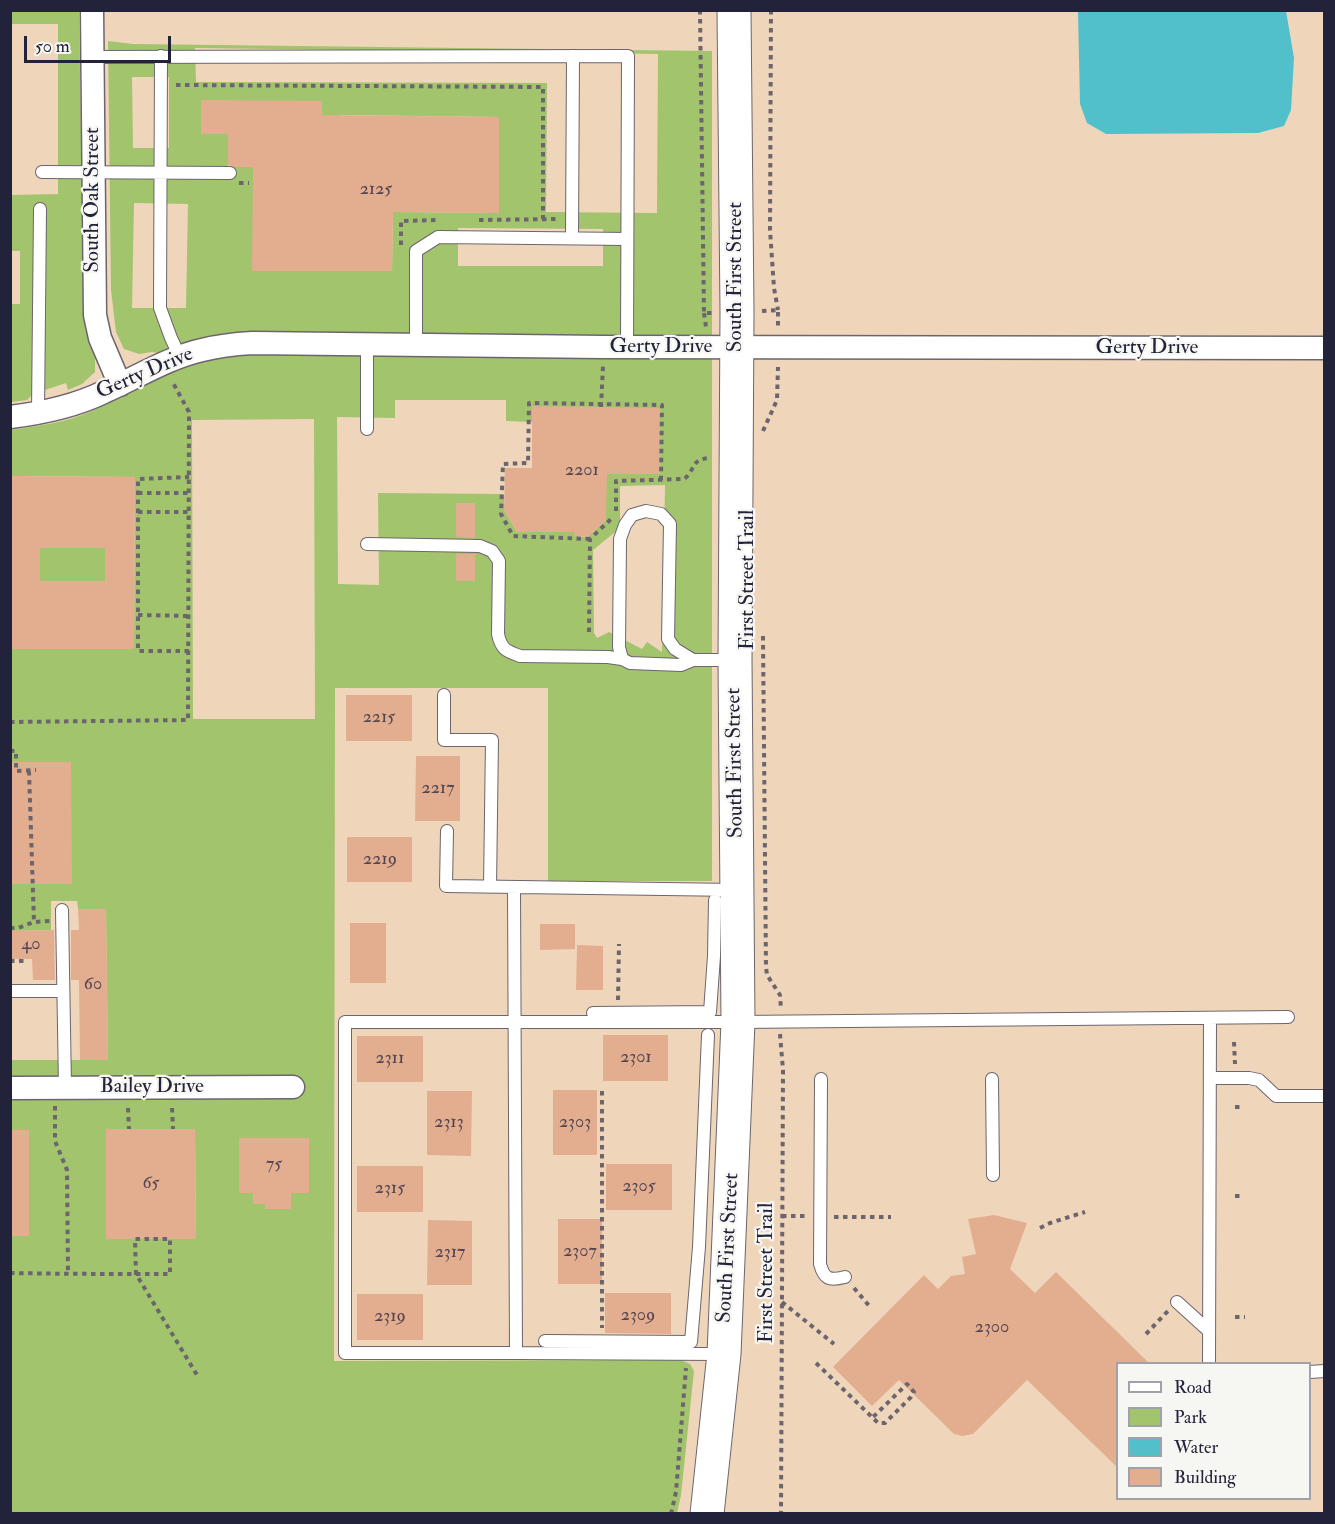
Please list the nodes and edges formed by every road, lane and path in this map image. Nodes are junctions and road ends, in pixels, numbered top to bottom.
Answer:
1 (92, 10) edge
2 (734, 10) edge
3 (771, 10) edge
4 (161, 56) junction
5 (92, 57) junction
6 (573, 57) junction
7 (176, 85) dead end
8 (42, 172) dead end
9 (93, 172) junction
10 (160, 173) junction
11 (230, 173) dead end
12 (40, 209) dead end
13 (543, 219) dead end
14 (572, 238) junction
15 (627, 239) junction
16 (766, 310) dead end
17 (778, 310) junction
18 (778, 319) dead end
19 (367, 344) junction
20 (416, 345) junction
21 (603, 347) junction
22 (627, 347) junction
23 (737, 347) junction
24 (1324, 348) edge
25 (171, 361) junction
26 (778, 369) dead end
27 (120, 385) junction
28 (602, 406) junction
29 (38, 413) junction
30 (10, 417) edge
31 (367, 429) dead end
32 (762, 435) dead end
33 (189, 477) junction
34 (661, 480) dead end
35 (138, 493) junction
36 (189, 493) junction
37 (138, 512) junction
38 (189, 512) junction
39 (590, 539) dead end
40 (367, 544) dead end
41 (138, 615) junction
42 (189, 616) junction
43 (763, 626) dead end
44 (189, 651) junction
45 (622, 659) junction
46 (693, 660) junction
47 (735, 660) junction
48 (444, 695) dead end
49 (10, 722) edge
50 (10, 751) edge
51 (36, 770) dead end
52 (29, 771) junction
53 (447, 831) dead end
54 (490, 887) junction
55 (514, 887) junction
56 (727, 895) junction
57 (62, 915) joint
58 (34, 922) junction
59 (10, 928) edge
60 (619, 944) dead end
61 (28, 961) dead end
62 (10, 962) edge
63 (10, 991) edge
64 (63, 991) junction
65 (781, 1006) dead end
66 (593, 1013) dead end
67 (618, 1013) junction
68 (1288, 1017) dead end
69 (1210, 1018) junction
70 (514, 1022) junction
71 (738, 1022) junction
72 (780, 1034) dead end
73 (708, 1035) dead end
74 (1234, 1042) dead end
75 (1234, 1064) dead end
76 (1210, 1078) junction
77 (820, 1079) dead end
78 (992, 1079) dead end
79 (293, 1087) dead end
80 (10, 1088) edge
81 (602, 1091) dead end
82 (60, 1093) junction
83 (1324, 1096) edge
84 (128, 1098) dead end
85 (172, 1098) dead end
86 (1235, 1107) dead end
87 (1244, 1107) dead end
88 (129, 1129) dead end
89 (173, 1129) dead end
90 (993, 1175) dead end
91 (1235, 1196) dead end
92 (1244, 1196) dead end
93 (1085, 1212) dead end
94 (782, 1216) junction
95 (808, 1216) dead end
96 (833, 1217) dead end
97 (891, 1217) dead end
98 (1040, 1228) dead end
99 (10, 1273) edge
100 (68, 1274) junction
101 (135, 1274) junction
102 (844, 1278) joint
103 (782, 1302) junction
104 (1177, 1302) joint
105 (871, 1308) dead end
106 (1235, 1317) dead end
107 (1245, 1317) dead end
108 (1209, 1331) junction
109 (1146, 1334) dead end
110 (545, 1341) dead end
111 (602, 1341) junction
112 (834, 1344) dead end
113 (516, 1353) junction
114 (724, 1354) junction
115 (1209, 1362) edge
116 (816, 1363) dead end
117 (686, 1368) dead end
118 (197, 1375) dead end
119 (872, 1418) junction
120 (671, 1514) edge
121 (706, 1514) edge
122 (781, 1514) edge

1 - 5 street, South Oak Street
2 - 23 street, South First Street
3 - 17 path
4 - 5 lane
4 - 6 lane
4 - 10 lane
5 - 9 street, South Oak Street
6 - 14 lane
6 - 15 lane
7 - 13 path
8 - 9 lane
9 - 10 lane
9 - 27 street, South Oak Street
10 - 11 lane
10 - 25 lane
12 - 29 lane
14 - 15 lane
14 - 20 lane
15 - 22 lane
16 - 17 path
17 - 18 path
19 - 20 street, Gerty Drive
19 - 25 street, Gerty Drive
19 - 31 lane
20 - 21 street, Gerty Drive
21 - 22 street, Gerty Drive
21 - 28 path
22 - 23 street, Gerty Drive
23 - 24 street, Gerty Drive
23 - 47 street, South First Street
25 - 27 street, Gerty Drive
25 - 33 path
26 - 32 path
27 - 29 street, Gerty Drive
28 - 34 path
28 - 39 path
29 - 30 street, Gerty Drive
33 - 35 path
33 - 36 path
35 - 36 path
35 - 37 path
36 - 38 path
37 - 38 path
37 - 41 path
38 - 42 path
40 - 45 lane
41 - 42 path
41 - 44 path
42 - 44 path
43 - 65 path, First Street Trail
44 - 49 path
45 - 46 lane
45 - 46 lane
46 - 47 lane
47 - 56 street, South First Street
48 - 54 lane
50 - 52 path
51 - 52 path
52 - 58 path
53 - 54 lane
54 - 55 lane
55 - 56 lane
55 - 70 lane
56 - 67 lane
56 - 71 street, South First Street
57 - 58 path
57 - 64 lane
58 - 59 path
60 - 67 path
61 - 62 path
63 - 64 lane
64 - 82 lane
66 - 67 lane
68 - 69 lane
69 - 71 lane
69 - 76 lane
70 - 71 lane
70 - 113 lane
70 - 113 lane
71 - 114 street, South First Street
72 - 94 path, First Street Trail
73 - 111 lane
74 - 75 path
76 - 83 lane
76 - 108 lane
77 - 102 lane
78 - 90 lane
79 - 82 street, Bailey Drive
80 - 82 street, Bailey Drive
81 - 111 path
82 - 100 path
84 - 88 path
85 - 89 path
86 - 87 path
91 - 92 path
93 - 98 path
94 - 95 path
94 - 103 path, First Street Trail
96 - 97 path
99 - 100 path
100 - 101 path
101 - 101 path
101 - 118 path
102 - 105 path
103 - 112 path
103 - 122 path, First Street Trail
104 - 108 lane
104 - 109 path
106 - 107 path
108 - 115 lane
110 - 111 lane
113 - 114 lane
114 - 121 street, South First Street
116 - 119 path
117 - 120 path
119 - 119 path

